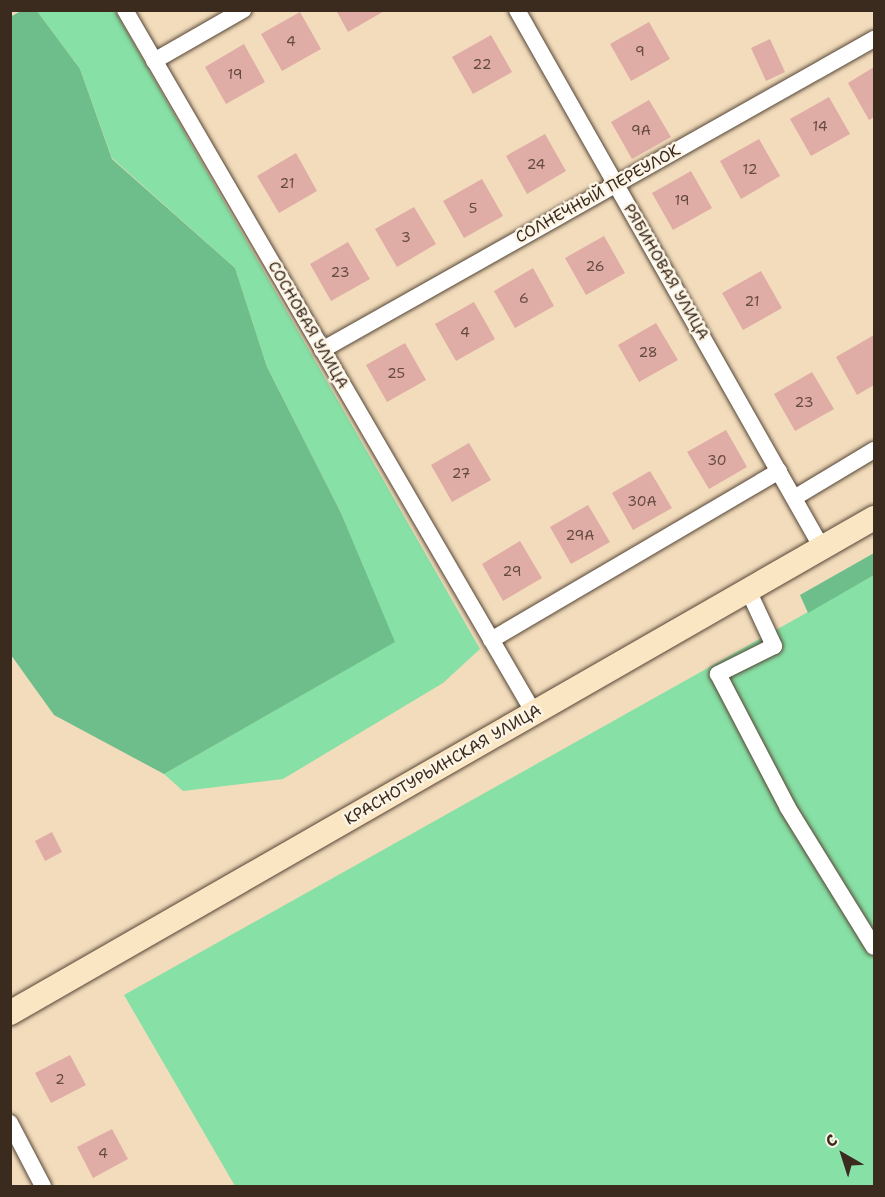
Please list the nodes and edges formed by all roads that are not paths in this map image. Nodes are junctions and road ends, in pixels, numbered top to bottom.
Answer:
1 (125, 10) edge
2 (243, 10) edge
3 (517, 10) edge
4 (874, 39) edge
5 (154, 61) junction
6 (616, 184) junction
7 (322, 350) junction
8 (874, 450) edge
9 (779, 471) junction
10 (794, 498) junction
11 (874, 518) edge
12 (822, 548) junction
13 (748, 590) junction
14 (491, 640) junction
15 (534, 713) junction
16 (874, 947) edge
17 (10, 1013) edge
18 (10, 1123) edge
19 (43, 1186) edge

1 - 5 street, СОСНОВАЯ УЛИЦА
2 - 5 street
3 - 6 street, РЯБИНОВАЯ УЛИЦА
4 - 6 street, СОЛНЕЧНЫЙ ПЕРЕУЛОК
5 - 7 street, СОСНОВАЯ УЛИЦА
6 - 7 street, СОЛНЕЧНЫЙ ПЕРЕУЛОК
6 - 9 street, РЯБИНОВАЯ УЛИЦА
7 - 14 street, СОСНОВАЯ УЛИЦА
8 - 10 street
9 - 10 street, РЯБИНОВАЯ УЛИЦА
9 - 14 street
10 - 12 street, РЯБИНОВАЯ УЛИЦА
11 - 12 main road, КРАСНОТУРЬИНСКАЯ УЛИЦА
12 - 13 main road, КРАСНОТУРЬИНСКАЯ УЛИЦА
13 - 15 main road, КРАСНОТУРЬИНСКАЯ УЛИЦА
13 - 16 street
14 - 15 street, СОСНОВАЯ УЛИЦА
15 - 17 main road, КРАСНОТУРЬИНСКАЯ УЛИЦА
18 - 19 street

